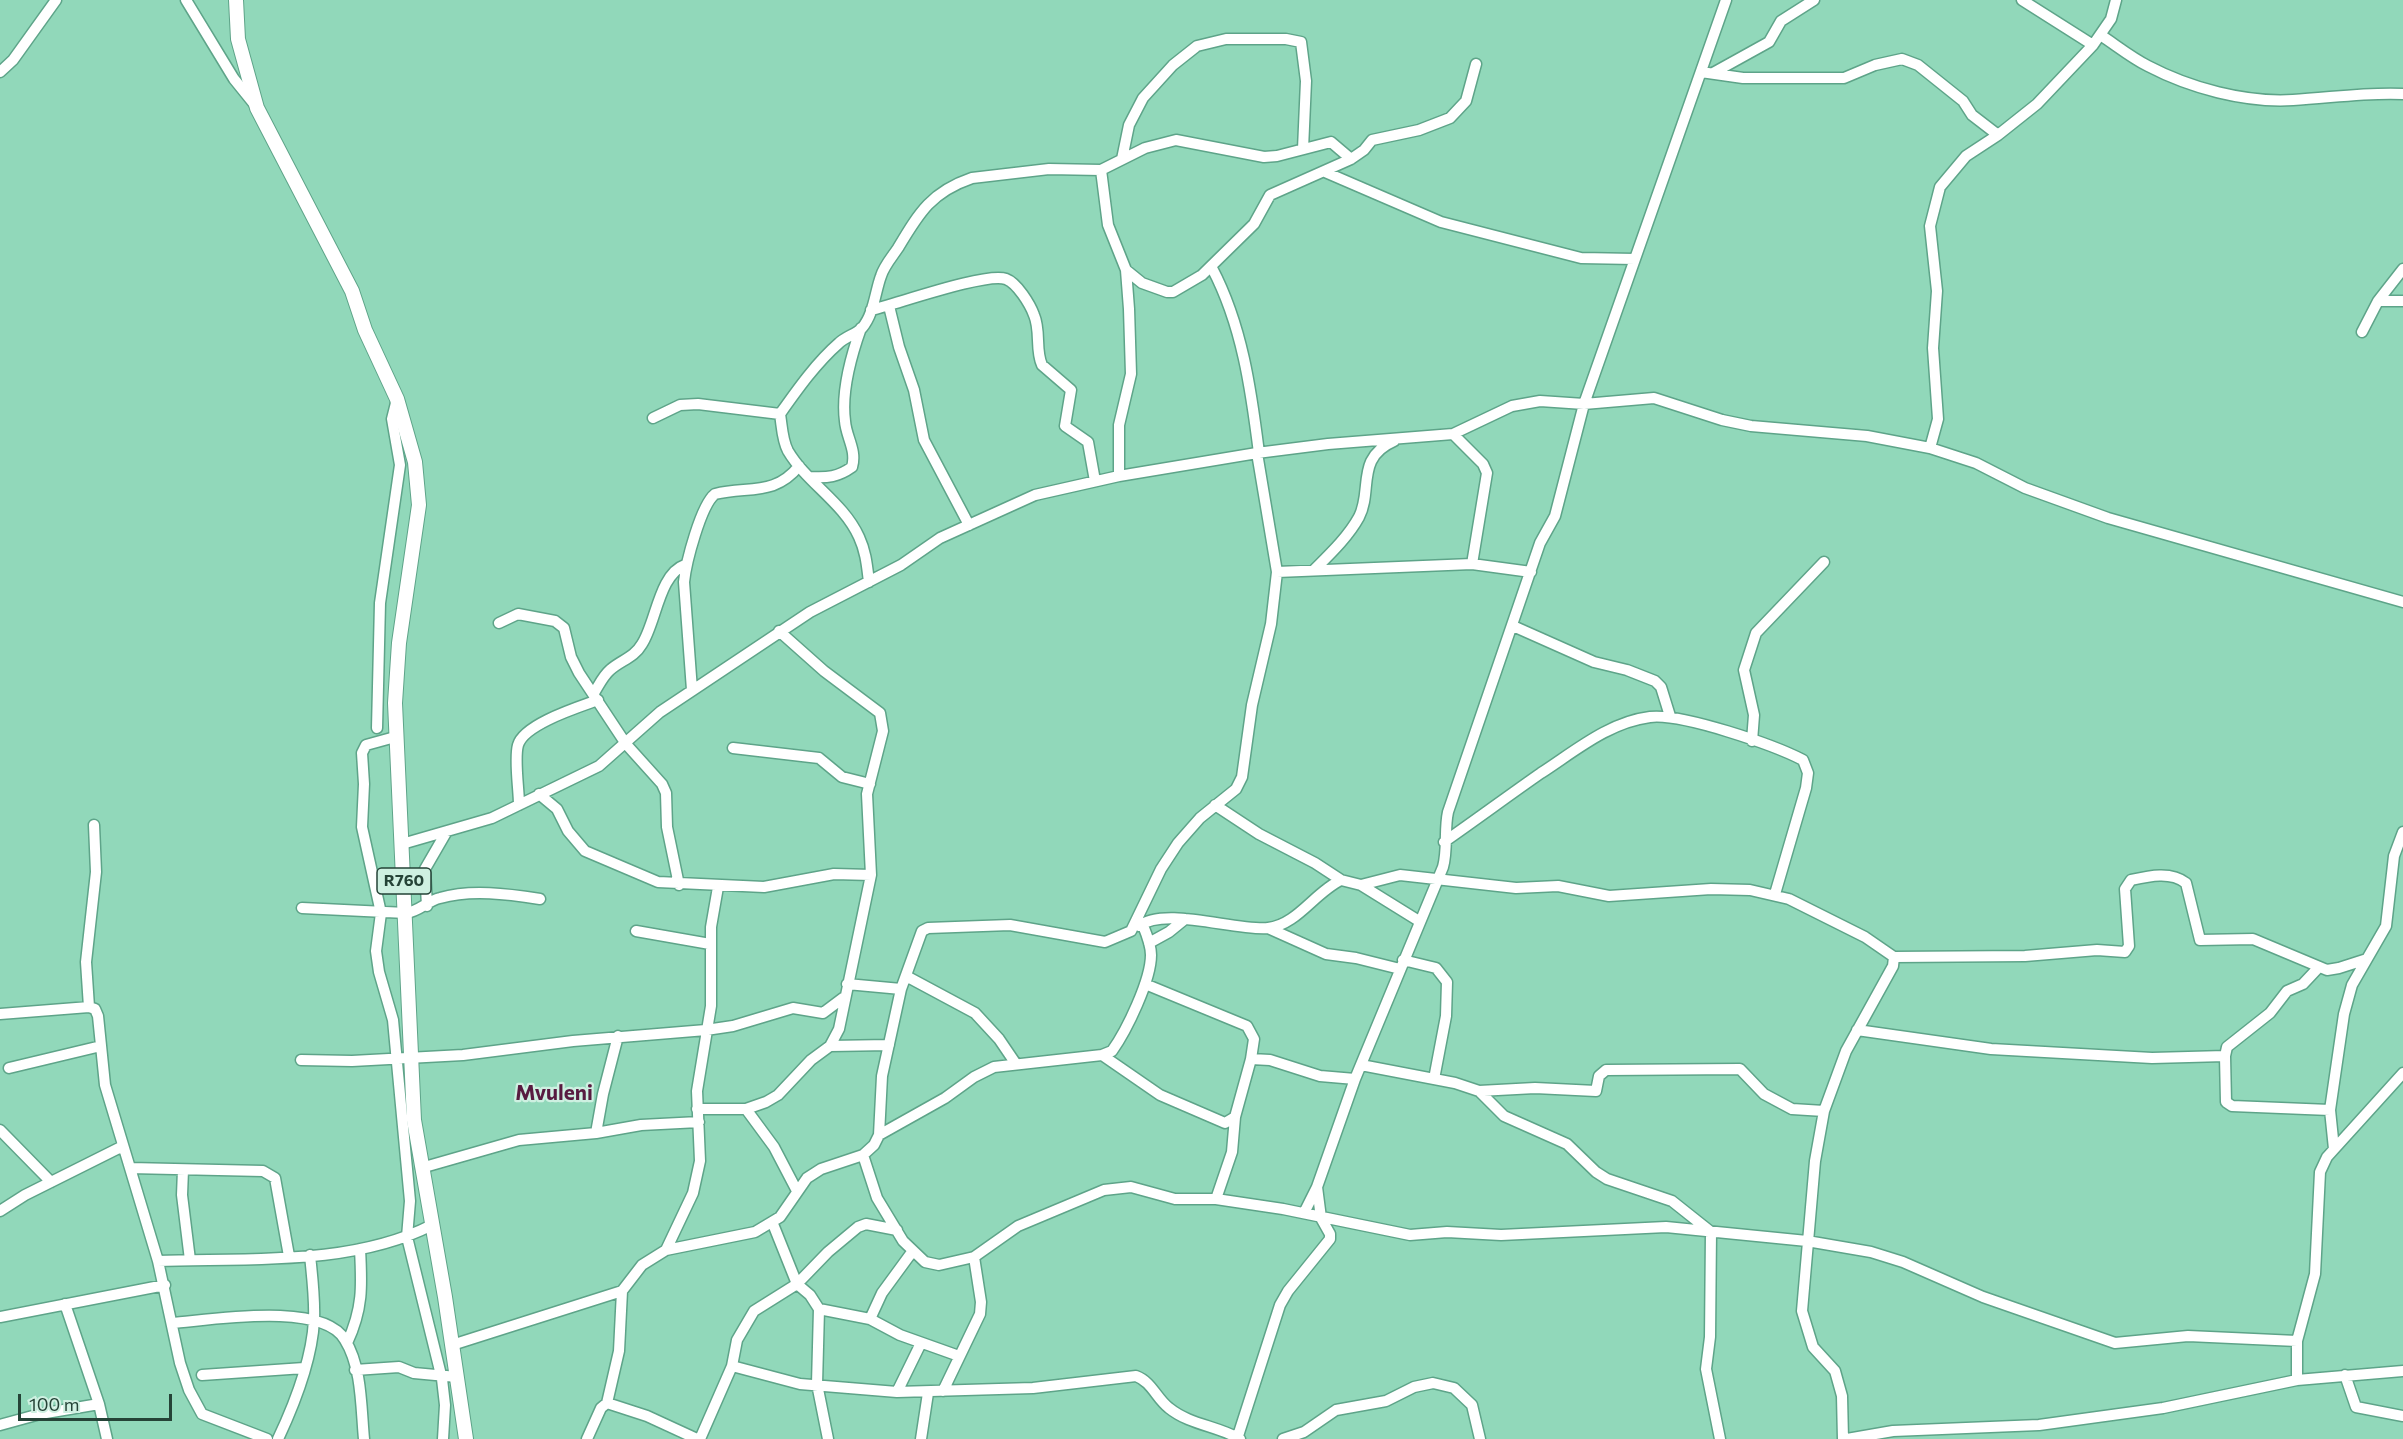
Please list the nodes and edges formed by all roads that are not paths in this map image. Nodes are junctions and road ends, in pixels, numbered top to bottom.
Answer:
1 (56, 0) edge
2 (186, 0) edge
3 (236, 0) edge
4 (1726, 0) edge
5 (1814, 0) edge
6 (2022, 0) edge
7 (2116, 0) edge
8 (2102, 36) junction
9 (2093, 45) junction
10 (1476, 64) dead end
11 (0, 72) edge
12 (1707, 73) junction
13 (2403, 94) edge
14 (257, 108) junction
15 (1998, 135) junction
16 (1304, 149) junction
17 (1122, 159) junction
18 (1351, 159) junction
19 (1101, 170) junction
20 (1324, 172) junction
21 (1635, 259) junction
22 (1212, 268) junction
23 (2403, 269) edge
24 (1126, 270) junction
25 (2378, 301) junction
26 (2403, 301) edge
27 (889, 306) junction
28 (871, 310) junction
29 (861, 328) junction
30 (2362, 332) dead end
31 (397, 399) junction
32 (1584, 404) junction
33 (780, 414) junction
34 (653, 418) dead end
35 (1453, 434) junction
36 (1399, 439) junction
37 (1930, 448) junction
38 (1258, 453) junction
39 (799, 466) junction
40 (1119, 476) junction
41 (810, 477) junction
42 (1095, 481) junction
43 (969, 525) junction
44 (1824, 562) dead end
45 (1472, 564) junction
46 (686, 565) junction
47 (1314, 570) junction
48 (1276, 572) junction
49 (1531, 572) junction
50 (869, 582) junction
51 (2403, 602) edge
52 (499, 623) dead end
53 (1513, 626) junction
54 (779, 632) junction
55 (692, 690) junction
56 (596, 696) junction
57 (1670, 716) junction
58 (377, 728) junction
59 (389, 738) junction
60 (1752, 741) junction
61 (626, 744) junction
62 (366, 745) junction
63 (733, 748) dead end
64 (870, 784) junction
65 (538, 794) junction
66 (519, 805) junction
67 (1215, 805) junction
68 (94, 825) dead end
69 (447, 831) junction
70 (2403, 832) edge
71 (1444, 842) junction
72 (402, 844) junction
73 (871, 875) junction
74 (1437, 878) junction
75 (1341, 880) junction
76 (679, 885) junction
77 (1360, 885) junction
78 (718, 887) junction
79 (1775, 894) junction
80 (540, 899) dead end
81 (427, 906) junction
82 (302, 908) dead end
83 (381, 913) junction
84 (406, 913) junction
85 (1185, 919) junction
86 (1419, 921) junction
87 (1142, 923) junction
88 (1269, 928) junction
89 (636, 931) dead end
90 (1131, 931) junction
91 (1149, 943) junction
92 (710, 944) junction
93 (1894, 957) junction
94 (2367, 958) junction
95 (1402, 965) junction
96 (2319, 967) junction
97 (906, 975) junction
98 (847, 984) junction
99 (1145, 984) junction
100 (901, 989) junction
101 (843, 998) junction
102 (89, 1007) junction
103 (0, 1014) edge
104 (839, 1029) junction
105 (706, 1030) junction
106 (1857, 1030) junction
107 (618, 1036) junction
108 (855, 1044) junction
109 (889, 1045) junction
110 (101, 1046) junction
111 (830, 1046) junction
112 (1102, 1055) junction
113 (2225, 1056) junction
114 (411, 1058) junction
115 (397, 1059) junction
116 (1251, 1059) junction
117 (300, 1060) dead end
118 (1016, 1064) junction
119 (1360, 1065) junction
120 (9, 1068) dead end
121 (2403, 1073) edge
122 (1355, 1079) junction
123 (1434, 1079) junction
124 (1479, 1091) junction
125 (698, 1109) junction
126 (746, 1109) junction
127 (1824, 1110) junction
128 (2330, 1110) junction
129 (408, 1117) junction
130 (699, 1122) junction
131 (1229, 1126) junction
132 (0, 1130) edge
133 (596, 1133) junction
134 (879, 1135) junction
135 (123, 1146) junction
136 (2334, 1149) junction
137 (863, 1155) junction
138 (130, 1168) junction
139 (421, 1168) junction
140 (183, 1170) junction
141 (51, 1182) junction
142 (1317, 1187) junction
143 (797, 1191) junction
144 (1216, 1199) junction
145 (0, 1210) edge
146 (1304, 1213) junction
147 (1322, 1218) junction
148 (773, 1224) junction
149 (432, 1225) junction
150 (897, 1230) junction
151 (1711, 1232) junction
152 (407, 1237) junction
153 (1807, 1241) junction
154 (360, 1250) junction
155 (666, 1250) junction
156 (912, 1252) junction
157 (310, 1255) junction
158 (289, 1256) junction
159 (974, 1257) junction
160 (190, 1260) junction
161 (158, 1262) junction
162 (796, 1284) junction
163 (165, 1286) junction
164 (621, 1291) junction
165 (64, 1304) junction
166 (819, 1309) junction
167 (0, 1317) edge
168 (314, 1319) junction
169 (870, 1319) junction
170 (172, 1323) junction
171 (2297, 1341) junction
172 (347, 1343) junction
173 (921, 1343) junction
174 (452, 1345) junction
175 (960, 1356) junction
176 (732, 1366) junction
177 (304, 1368) junction
178 (355, 1370) junction
179 (2403, 1371) edge
180 (202, 1375) dead end
181 (2345, 1375) junction
182 (441, 1376) junction
183 (457, 1377) junction
184 (2298, 1380) junction
185 (817, 1384) junction
186 (942, 1391) junction
187 (897, 1392) junction
188 (928, 1393) junction
189 (607, 1403) junction
190 (99, 1404) junction
191 (2403, 1416) edge
192 (0, 1425) edge
193 (2014, 1427) junction
194 (1238, 1438) edge
195 (107, 1439) edge
196 (267, 1439) edge
197 (278, 1439) edge
198 (364, 1439) edge
199 (443, 1439) edge
200 (466, 1439) edge
201 (587, 1439) edge
202 (699, 1439) edge
203 (828, 1439) edge
204 (921, 1439) edge
205 (1283, 1439) edge
206 (1480, 1439) edge
207 (1720, 1439) edge
208 (1845, 1439) edge
209 (2016, 1439) edge

1 - 11 street
2 - 14 street
3 - 14 main road
4 - 12 street
5 - 12 street
6 - 9 street
7 - 8 street
8 - 9 street
8 - 13 street
9 - 15 street
10 - 18 street
12 - 15 street
12 - 21 street
14 - 31 main road, R760
15 - 37 street
16 - 17 street
16 - 17 street
16 - 18 street
17 - 19 street
18 - 20 street
19 - 24 street
19 - 28 street
20 - 21 street
20 - 22 street
21 - 32 street
22 - 24 street
22 - 38 street
23 - 25 street
24 - 40 street
25 - 26 street
25 - 30 street
27 - 28 street
27 - 42 street
27 - 43 street
28 - 29 street
29 - 33 street
29 - 41 street
31 - 58 street
31 - 59 main road, R760
32 - 35 street
32 - 37 street
32 - 49 street
33 - 34 street
33 - 39 street
35 - 36 street
35 - 45 street
36 - 38 street
36 - 47 street
37 - 51 street
38 - 40 street
38 - 48 street
39 - 41 street
39 - 46 street
40 - 42 street
41 - 50 street
42 - 43 street
43 - 50 street
44 - 60 street
45 - 47 street
45 - 49 street
46 - 55 street
46 - 56 street
47 - 48 street
48 - 67 street
49 - 53 street
50 - 54 street
52 - 56 street
53 - 57 street
53 - 71 street
54 - 55 street
54 - 64 street
55 - 61 street
56 - 61 street
56 - 66 street
57 - 60 street
57 - 71 street
58 - 59 street
58 - 62 street
59 - 62 street
59 - 72 main road, R760
60 - 79 street
61 - 65 street
61 - 76 street
62 - 83 street
63 - 64 street
64 - 73 street
65 - 66 street
65 - 76 street
66 - 69 street
67 - 75 street
67 - 90 street
68 - 102 street
69 - 72 street
69 - 81 street
70 - 94 street
71 - 74 street
72 - 84 main road, R760
73 - 78 street
73 - 98 street
74 - 77 street
74 - 79 street
74 - 86 street
75 - 77 street
75 - 88 street
76 - 78 street
77 - 86 street
78 - 92 street
79 - 93 street
80 - 81 street
81 - 84 street
82 - 83 street
83 - 84 street
83 - 115 street
84 - 114 main road, R760
85 - 87 street
85 - 88 street
85 - 91 street
86 - 95 street
87 - 90 street
87 - 91 street
88 - 95 street
89 - 92 street
90 - 97 street
91 - 99 street
92 - 105 street
93 - 96 street
93 - 106 street
94 - 96 street
94 - 128 street
95 - 119 street
95 - 123 street
96 - 113 street
97 - 100 street
97 - 118 street
98 - 100 street
98 - 101 street
99 - 112 street
99 - 116 street
100 - 109 street
101 - 104 street
101 - 105 street
102 - 103 street
102 - 110 street
104 - 108 street
104 - 111 street
105 - 107 street
105 - 125 street
106 - 113 street
106 - 127 street
107 - 114 street
107 - 133 street
108 - 109 street
108 - 111 street
109 - 134 street
110 - 120 street
110 - 135 street
111 - 126 street
112 - 118 street
112 - 131 street
113 - 128 street
114 - 115 street
114 - 129 main road, R760
115 - 117 street
115 - 129 street
116 - 122 street
116 - 131 street
118 - 134 street
119 - 122 street
119 - 123 street
121 - 136 street
122 - 142 street
123 - 124 street
124 - 127 street
124 - 151 street
125 - 126 street
125 - 130 street
126 - 143 street
127 - 153 street
128 - 136 street
129 - 139 main road, R760
129 - 152 street
130 - 133 street
130 - 155 street
131 - 144 street
132 - 141 street
133 - 139 street
134 - 137 street
135 - 138 street
135 - 141 street
136 - 171 street
137 - 143 street
137 - 150 street
138 - 140 street
138 - 161 street
139 - 149 main road, R760
140 - 158 street
140 - 160 street
141 - 145 street
142 - 146 street
142 - 147 street
143 - 148 street
144 - 146 street
144 - 159 street
146 - 147 street
147 - 151 street
147 - 194 street
148 - 155 street
148 - 162 street
149 - 152 street
149 - 174 main road, R760
150 - 156 street
150 - 162 street
151 - 153 street
151 - 207 street
152 - 154 street
152 - 182 street
153 - 171 street
153 - 208 street
154 - 157 street
154 - 172 street
155 - 164 street
156 - 159 street
156 - 169 street
157 - 158 street
157 - 168 street
158 - 160 street
159 - 175 street
160 - 161 street
161 - 163 street
162 - 166 street
162 - 176 street
163 - 165 street
163 - 170 street
164 - 174 street
164 - 189 street
165 - 167 street
165 - 190 street
166 - 169 street
166 - 185 street
168 - 170 street
168 - 172 street
168 - 177 street
169 - 173 street
170 - 196 street
171 - 184 street
172 - 178 street
173 - 175 street
173 - 187 street
174 - 183 main road, R760
175 - 186 street
176 - 185 street
176 - 202 street
177 - 180 street
177 - 197 street
178 - 182 street
178 - 198 street
179 - 181 street
181 - 184 street
181 - 191 street
182 - 183 street
182 - 199 street
183 - 200 main road, R760
184 - 193 street
185 - 187 street
185 - 203 street
186 - 188 street
186 - 194 street
187 - 188 street
188 - 204 street
189 - 201 street
189 - 202 street
190 - 192 street
190 - 195 street
193 - 208 street
193 - 209 street
205 - 206 street

